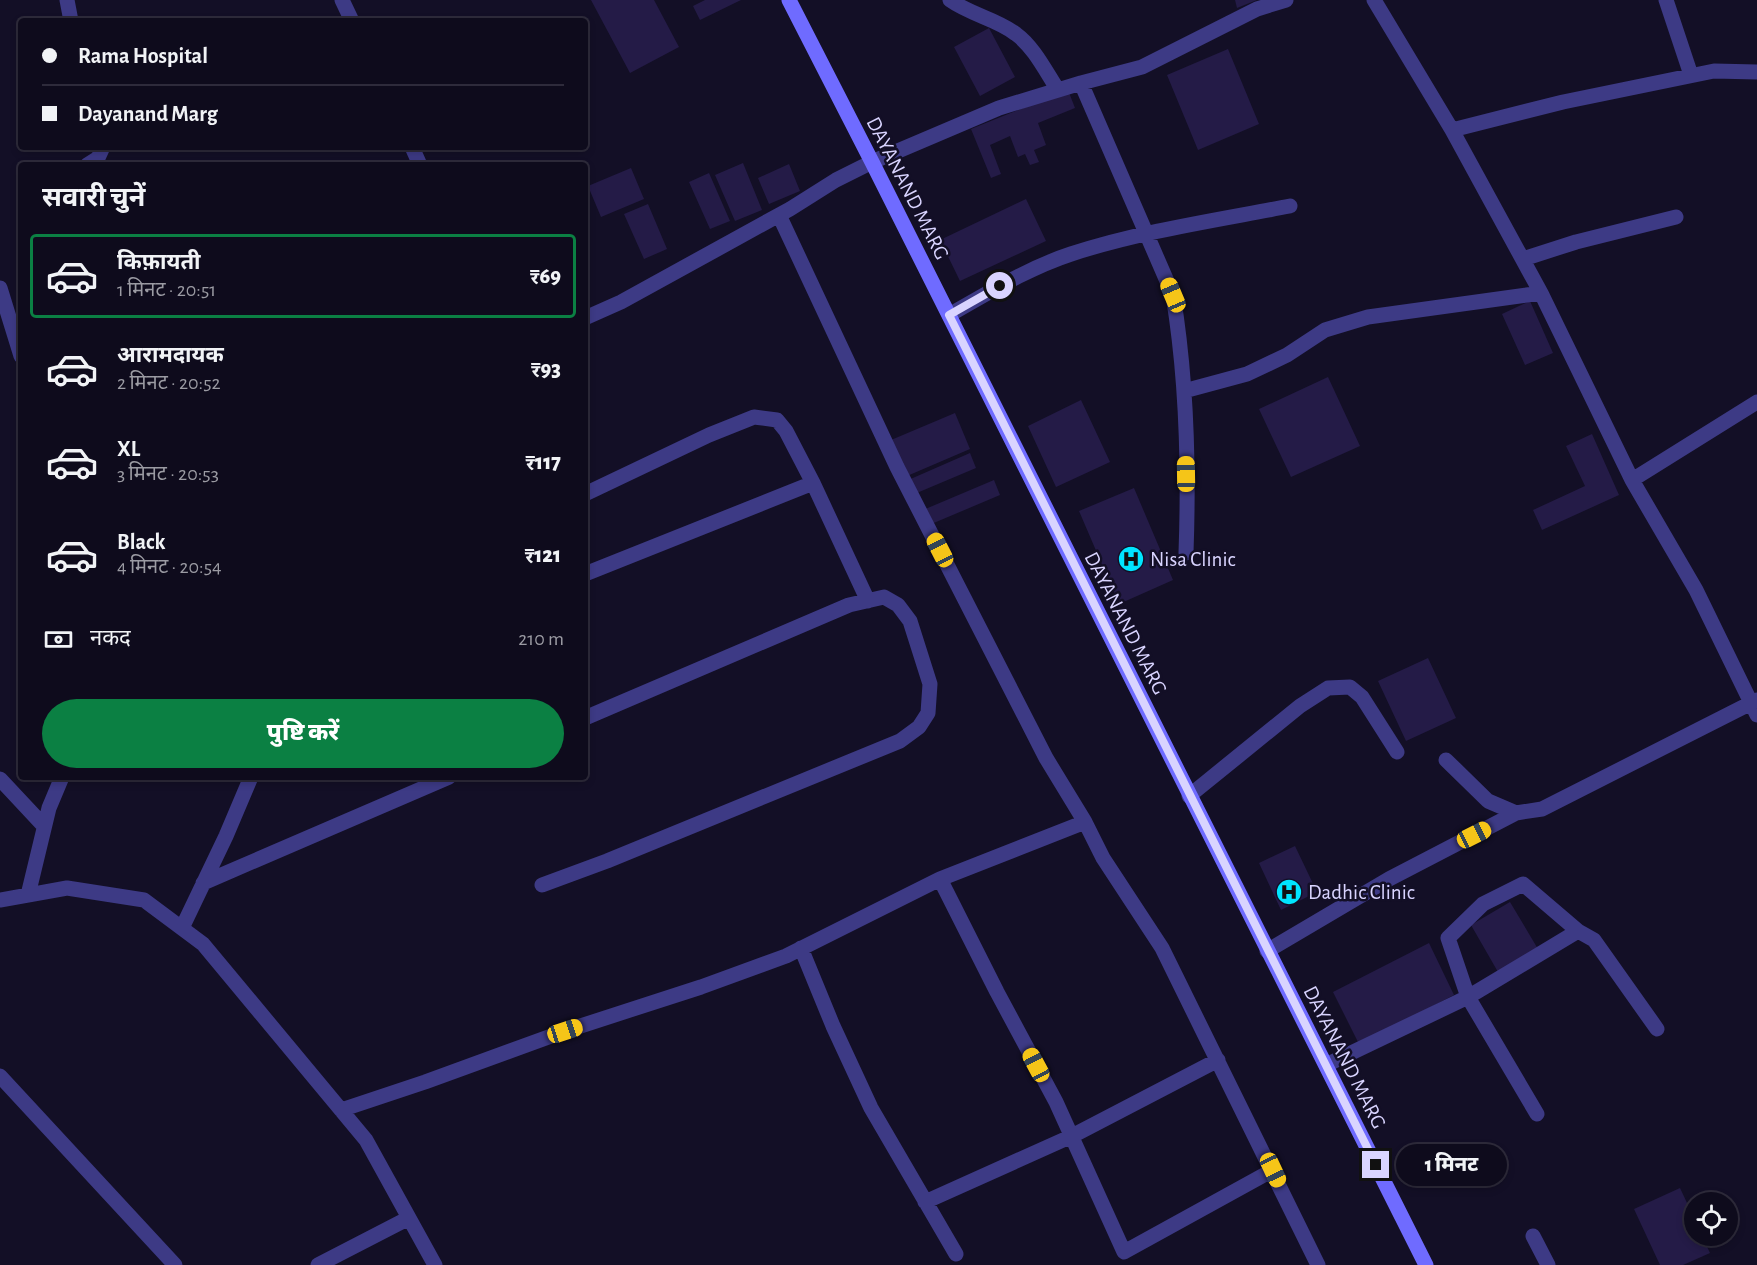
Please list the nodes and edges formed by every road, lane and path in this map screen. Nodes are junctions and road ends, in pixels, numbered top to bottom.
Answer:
1 (67, 0) edge
2 (342, 0) edge
3 (789, 0) edge
4 (951, 0) edge
5 (1286, 0) edge
6 (1374, 0) edge
7 (1666, 0) edge
8 (71, 18) edge
9 (351, 18) edge
10 (1757, 72) edge
11 (1691, 75) junction
12 (1081, 82) junction
13 (1058, 90) junction
14 (1452, 129) junction
15 (102, 150) edge
16 (92, 162) edge
17 (872, 162) junction
18 (1290, 206) dead end
19 (779, 215) junction
20 (1676, 218) dead end
21 (1147, 234) junction
22 (1522, 259) junction
23 (0, 288) edge
24 (1541, 293) junction
25 (949, 315) junction
26 (588, 317) edge
27 (18, 346) edge
28 (1184, 391) junction
29 (1757, 402) edge
30 (1632, 480) junction
31 (813, 483) junction
32 (588, 493) edge
33 (1186, 553) dead end
34 (588, 573) edge
35 (868, 601) junction
36 (1755, 707) edge
37 (588, 715) edge
38 (1397, 752) dead end
39 (1446, 760) dead end
40 (0, 779) edge
41 (61, 780) edge
42 (250, 780) edge
43 (442, 780) edge
44 (1189, 796) junction
45 (1516, 813) junction
46 (1085, 822) junction
47 (44, 826) junction
48 (940, 879) junction
49 (203, 883) junction
50 (542, 885) dead end
51 (28, 895) junction
52 (0, 900) edge
53 (182, 928) junction
54 (1578, 931) junction
55 (801, 948) junction
56 (1267, 951) junction
57 (1468, 997) junction
58 (1657, 1029) dead end
59 (1218, 1060) junction
60 (1326, 1065) junction
61 (0, 1076) edge
62 (341, 1110) junction
63 (1537, 1114) dead end
64 (1072, 1136) junction
65 (1273, 1170) junction
66 (925, 1202) junction
67 (409, 1218) junction
68 (1533, 1236) dead end
69 (956, 1254) dead end
70 (1126, 1259) edge
71 (175, 1265) edge
72 (318, 1265) edge
73 (435, 1265) edge
74 (1318, 1265) edge
75 (1425, 1265) edge
76 (1548, 1265) edge

1 - 8 street
2 - 9 street
3 - 17 street, DAYANAND MARG
4 - 13 street
5 - 12 street
6 - 14 street
7 - 11 street
10 - 11 street
11 - 14 street
12 - 13 street
12 - 21 street
13 - 17 street
14 - 22 street
15 - 16 street
17 - 19 street
17 - 25 street, DAYANAND MARG
18 - 21 street
19 - 26 street
19 - 46 street
20 - 22 street
21 - 25 street
21 - 28 street
22 - 24 street
23 - 27 street
24 - 28 street
24 - 30 street
25 - 44 street, DAYANAND MARG
28 - 33 street
29 - 30 street
30 - 36 street
31 - 32 street
31 - 34 street
31 - 35 street
35 - 37 street
35 - 50 street
36 - 45 street
38 - 44 street
39 - 45 street
40 - 47 street
41 - 47 street
42 - 49 street
43 - 49 street
44 - 56 street, DAYANAND MARG
45 - 56 street
46 - 48 street
46 - 59 street
47 - 51 street
48 - 55 street
48 - 64 street
49 - 53 street
51 - 52 street
51 - 53 street
53 - 62 street
54 - 57 street
54 - 57 street
54 - 58 street
55 - 62 street
55 - 66 street
56 - 60 street, DAYANAND MARG
57 - 60 street
57 - 63 street
59 - 64 street
59 - 65 street
60 - 75 street, DAYANAND MARG
61 - 71 street
62 - 67 street
64 - 66 street
64 - 70 street
65 - 70 street
65 - 74 street
66 - 69 street
67 - 72 street
67 - 73 street
68 - 76 street

